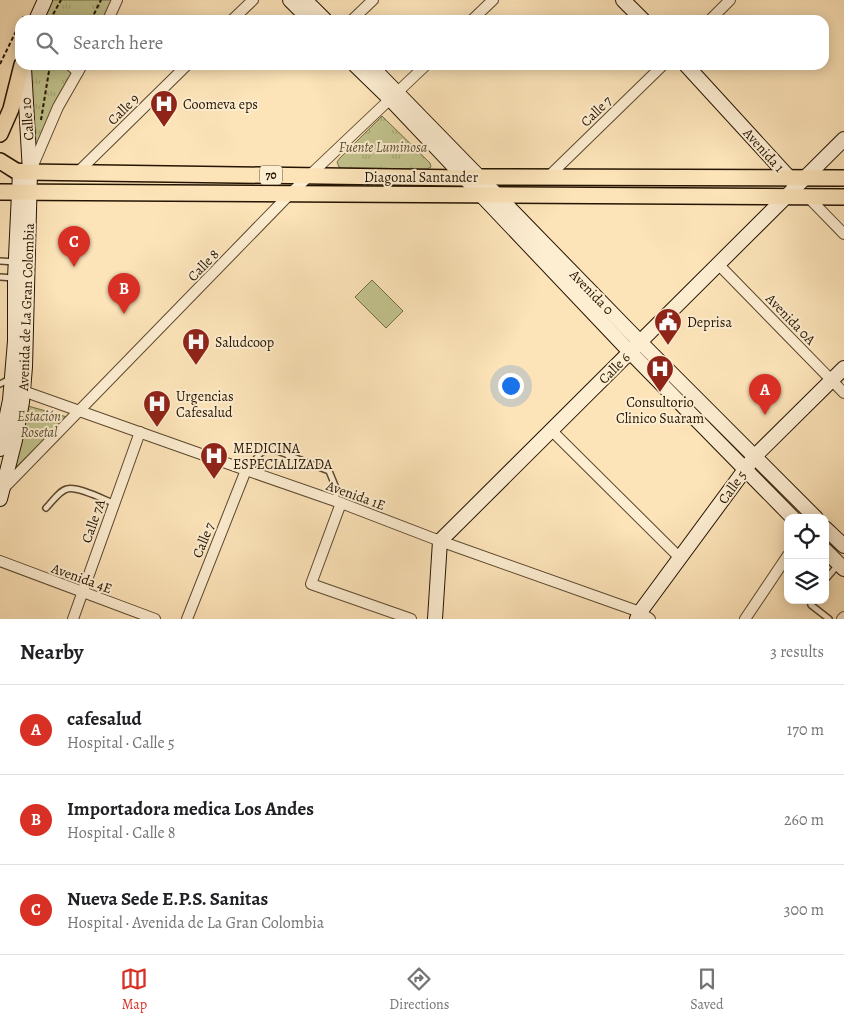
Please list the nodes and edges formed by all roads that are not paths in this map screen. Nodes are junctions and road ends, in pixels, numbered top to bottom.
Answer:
1 (44, 0) edge
2 (117, 0) edge
3 (253, 0) edge
4 (290, 0) edge
5 (305, 0) edge
6 (373, 0) edge
7 (493, 0) edge
8 (623, 0) edge
9 (730, 0) edge
10 (38, 15) edge
11 (110, 15) edge
12 (237, 15) edge
13 (305, 15) edge
14 (320, 15) edge
15 (357, 15) edge
16 (477, 15) edge
17 (638, 15) edge
18 (715, 15) edge
19 (22, 70) edge
20 (23, 70) edge
21 (76, 70) edge
22 (182, 70) edge
23 (361, 70) edge
24 (374, 70) edge
25 (421, 70) edge
26 (658, 70) edge
27 (691, 70) edge
28 (394, 96) junction
29 (0, 134) edge
30 (844, 139) edge
31 (0, 161) edge
32 (25, 172) junction
33 (77, 173) junction
34 (310, 175) junction
35 (472, 178) junction
36 (547, 178) junction
37 (844, 178) edge
38 (794, 184) junction
39 (0, 192) edge
40 (24, 192) junction
41 (291, 193) junction
42 (481, 195) junction
43 (497, 195) junction
44 (808, 197) junction
45 (844, 197) edge
46 (844, 234) edge
47 (0, 262) edge
48 (16, 262) junction
49 (718, 264) junction
50 (0, 277) edge
51 (15, 278) junction
52 (636, 347) junction
53 (844, 368) edge
54 (831, 380) junction
55 (6, 381) edge
56 (23, 391) junction
57 (844, 393) edge
58 (80, 411) junction
59 (552, 430) junction
60 (140, 432) junction
61 (0, 449) edge
62 (754, 456) junction
63 (745, 469) junction
64 (248, 471) junction
65 (2, 494) edge
66 (339, 502) junction
67 (113, 503) junction
68 (46, 508) dead end
69 (790, 514) edge
70 (812, 514) edge
71 (829, 532) edge
72 (440, 541) junction
73 (844, 546) edge
74 (829, 554) edge
75 (680, 558) junction
76 (785, 559) edge
77 (0, 561) edge
78 (841, 566) edge
79 (829, 576) edge
80 (82, 593) junction
81 (811, 604) edge
82 (642, 617) edge
83 (73, 619) edge
84 (156, 619) edge
85 (186, 619) edge
86 (411, 619) edge
87 (435, 619) edge
88 (745, 619) edge
89 (829, 619) edge

1 - 10 street
2 - 11 street
3 - 12 street
4 - 13 street
5 - 14 street
6 - 15 street
7 - 16 street
8 - 17 street
9 - 18 street
19 - 29 main road
20 - 32 street, Calle 10
21 - 32 street
22 - 33 street, Calle 9
23 - 28 street, Avenida 0
24 - 28 street, Avenida 0
25 - 28 street, Calle 8
26 - 36 street, Calle 7
27 - 38 street, Avenida 1
28 - 34 street, Calle 8
28 - 35 street, Avenida 0
30 - 38 street, Calle 6
31 - 32 main road, Diagonal Santander / 70
32 - 33 main road, Diagonal Santander / 70
32 - 40 street, Avenida de La Gran Colombia
33 - 34 main road, Diagonal Santander / 70
34 - 35 main road, Diagonal Santander / 70
34 - 41 street, Calle 8
35 - 36 main road, Diagonal Santander / 70
35 - 42 street, Avenida 0
35 - 43 street, Avenida 0
36 - 38 main road, Diagonal Santander / 70
37 - 38 main road, Diagonal Santander / 70
38 - 43 main road, Diagonal Santander / 70
38 - 44 main road, Diagonal Santander / 70
38 - 49 street, Calle 6
39 - 40 main road, Diagonal Santander / 70
40 - 41 main road, Diagonal Santander / 70
40 - 48 street, Avenida de La Gran Colombia
40 - 56 street, Avenida de La Gran Colombia
41 - 42 main road, Diagonal Santander / 70
41 - 58 street, Calle 8
42 - 43 main road, Diagonal Santander / 70
42 - 52 street, Avenida 0
43 - 52 street, Avenida 0
44 - 45 main road, Diagonal Santander / 70
44 - 46 street
47 - 48 lane
48 - 51 street, Avenida de La Gran Colombia
49 - 52 street, Calle 6
49 - 54 street, Avenida 0A
50 - 51 lane
51 - 55 street, Avenida de La Gran Colombia
52 - 59 street, Calle 6
52 - 62 street, Avenida 0
52 - 63 street, Avenida 0
53 - 54 street, Calle 5
54 - 57 street, Avenida 0A
54 - 62 street, Calle 5
55 - 61 street, Avenida de La Gran Colombia
56 - 58 street, Avenida 1E
56 - 65 street, Avenida de La Gran Colombia
58 - 60 street, Avenida 1E
58 - 65 street, Calle 8
59 - 72 street, Calle 6
59 - 75 street
60 - 64 street, Avenida 1E
60 - 67 street, Calle 7A
62 - 63 street, Calle 5
62 - 70 street, Avenida 0
63 - 69 street, Avenida 0
63 - 75 street, Calle 5
64 - 66 street, Avenida 1E
64 - 66 lane
64 - 85 street, Calle 7
66 - 72 street, Avenida 1E
66 - 86 street
67 - 68 lane
67 - 80 street, Calle 7A
71 - 73 street
72 - 82 street, Avenida 1E
72 - 87 street
74 - 78 street
75 - 82 street, Calle 5
76 - 88 street
77 - 80 street, Avenida 4E
78 - 79 lane
80 - 83 street, Calle 7A
80 - 84 street, Avenida 4E
81 - 89 lane

